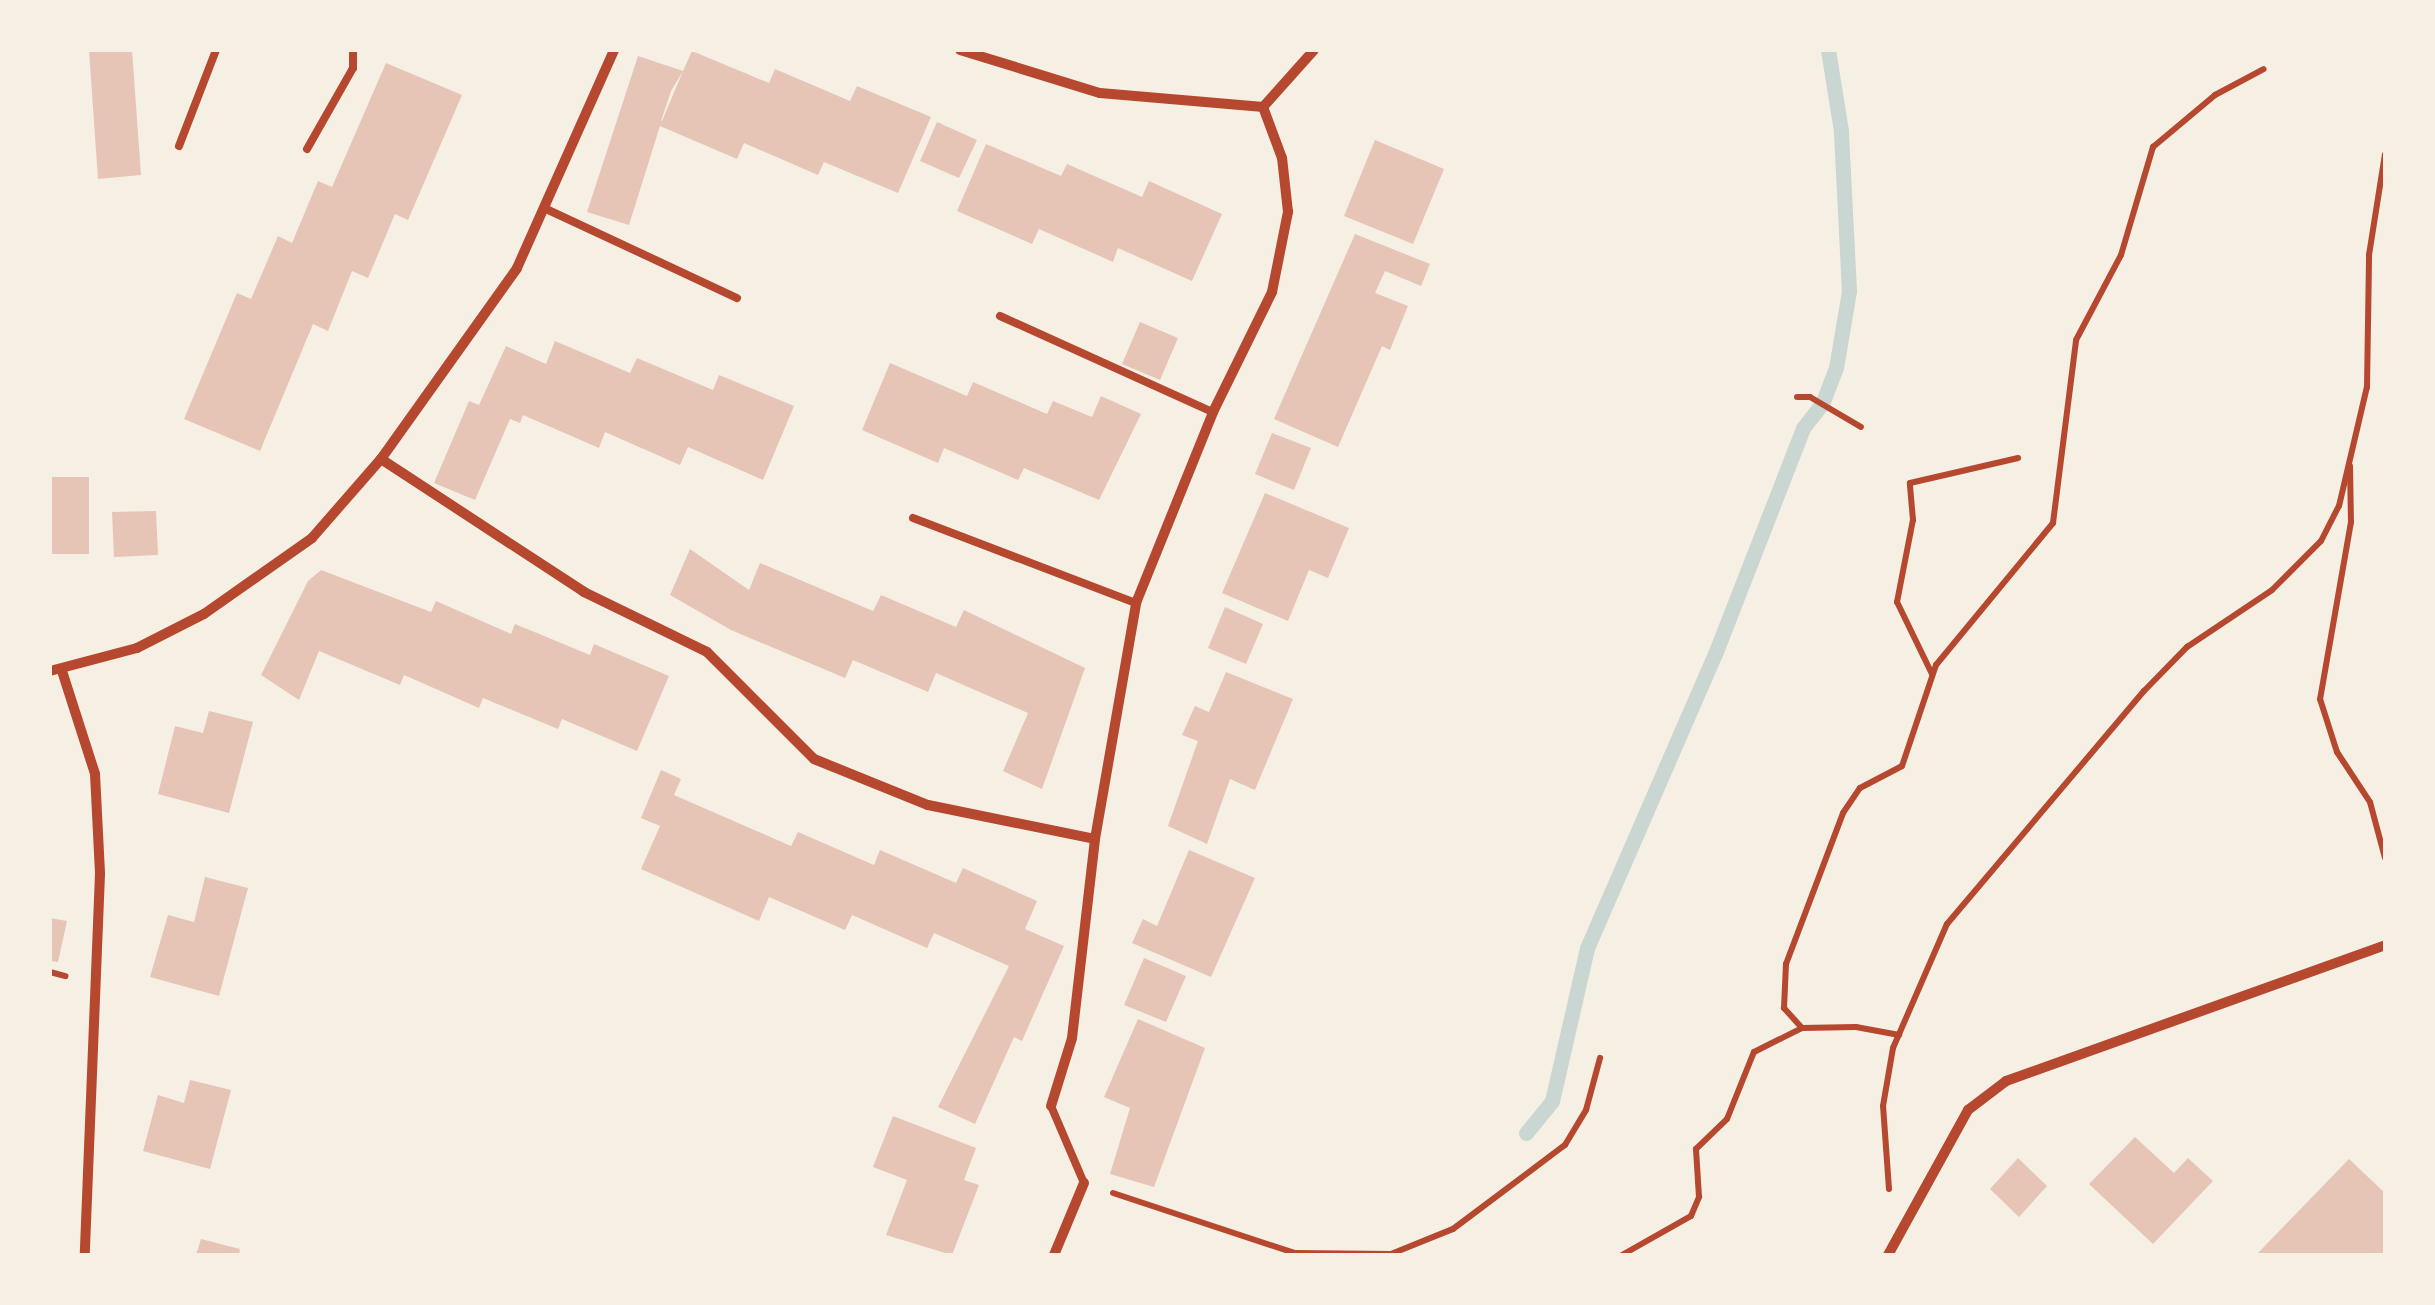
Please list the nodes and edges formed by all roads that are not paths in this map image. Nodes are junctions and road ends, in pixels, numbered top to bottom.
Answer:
1 (216, 50) edge
2 (354, 50) edge
3 (614, 50) edge
4 (960, 50) edge
5 (1314, 50) edge
6 (1263, 107) junction
7 (179, 146) dead end
8 (307, 149) dead end
9 (544, 208) junction
10 (737, 298) dead end
11 (1000, 316) dead end
12 (1213, 412) junction
13 (381, 459) junction
14 (912, 518) dead end
15 (1136, 604) junction
16 (56, 671) edge
17 (1095, 838) junction
18 (2385, 945) edge
19 (1051, 1106) joint
20 (1084, 1183) joint
21 (86, 1255) edge
22 (1054, 1255) edge
23 (1888, 1255) edge

1 - 7 lane
2 - 8 lane
3 - 9 street
4 - 6 street
5 - 6 street
6 - 12 street
9 - 10 lane
9 - 13 street
11 - 12 lane
12 - 15 street
13 - 16 street
13 - 17 street
14 - 15 lane
15 - 17 street
16 - 21 street
17 - 19 street
18 - 23 street
19 - 20 lane
20 - 22 street

